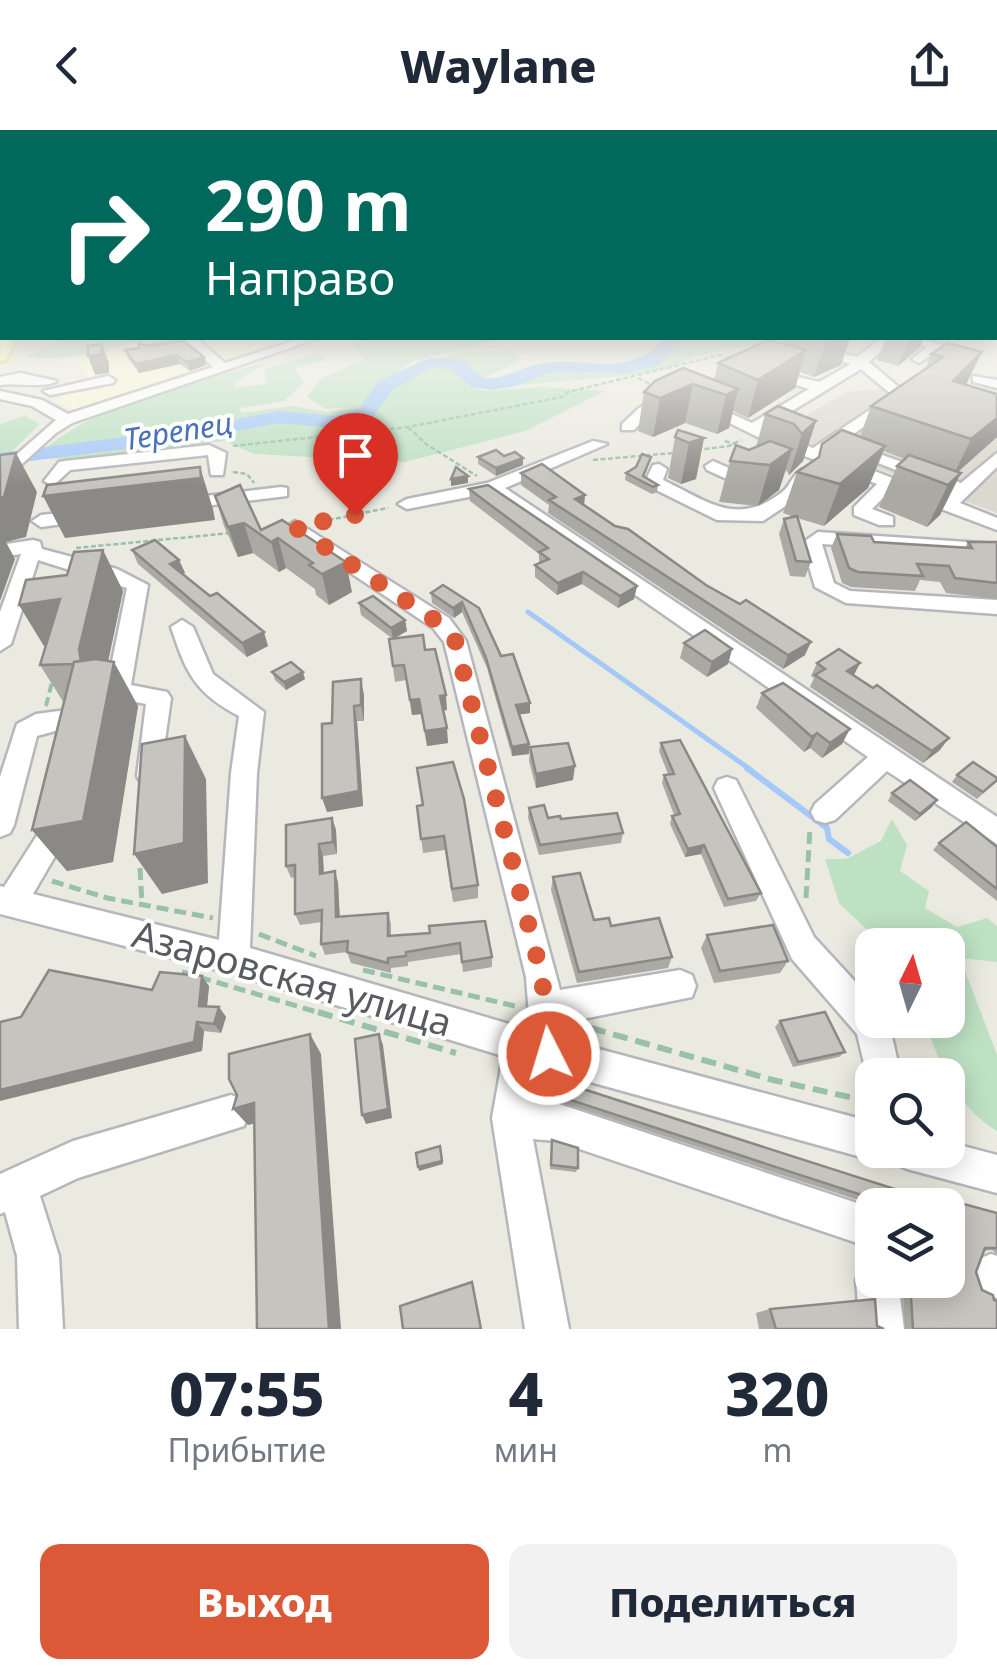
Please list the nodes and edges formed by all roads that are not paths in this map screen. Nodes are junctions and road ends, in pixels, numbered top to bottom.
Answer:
1 (123, 374) edge
2 (185, 374) edge
3 (776, 374) edge
4 (842, 374) edge
5 (875, 374) edge
6 (978, 379) edge
7 (108, 380) dead end
8 (0, 381) edge
9 (997, 384) edge
10 (50, 386) junction
11 (819, 387) junction
12 (710, 392) edge
13 (141, 395) junction
14 (0, 396) edge
15 (679, 397) junction
16 (37, 403) junction
17 (67, 420) junction
18 (628, 428) dead end
19 (757, 429) junction
20 (562, 435) dead end
21 (731, 447) edge
22 (825, 452) junction
23 (997, 458) edge
24 (712, 466) dead end
25 (659, 469) dead end
26 (217, 470) dead end
27 (2, 481) edge
28 (787, 482) junction
29 (39, 483) junction
30 (888, 483) junction
31 (492, 487) junction
32 (963, 490) junction
33 (281, 492) dead end
34 (398, 506) road end
35 (947, 506) junction
36 (152, 508) edge
37 (115, 512) edge
38 (967, 513) junction
39 (41, 521) junction
40 (886, 521) dead end
41 (997, 524) edge
42 (295, 527) edge
43 (930, 544) junction
44 (32, 549) junction
45 (997, 550) edge
46 (0, 551) edge
47 (997, 607) edge
48 (182, 627) dead end
49 (0, 644) edge
50 (885, 757) junction
51 (74, 766) edge
52 (728, 788) dead end
53 (148, 792) edge
54 (66, 802) edge
55 (818, 819) road end
56 (0, 825) edge
57 (997, 832) edge
58 (6, 901) edge
59 (234, 959) junction
60 (680, 986) dead end
61 (541, 1031) junction
62 (880, 1058) edge
63 (231, 1112) edge
64 (511, 1118) junction
65 (855, 1135) edge
66 (965, 1166) edge
67 (997, 1174) edge
68 (8, 1189) edge
69 (855, 1222) edge
70 (879, 1298) edge
71 (41, 1329) edge
72 (547, 1329) edge
73 (882, 1329) edge

1 - 13 street
2 - 13 street
3 - 11 street
4 - 11 street
5 - 22 street
6 - 9 street
7 - 10 street
8 - 10 street
10 - 16 street
11 - 19 street
12 - 15 street
13 - 17 street
14 - 16 street
15 - 18 street
15 - 19 street
16 - 17 street
17 - 27 street
19 - 22 street
20 - 31 street
21 - 28 street
22 - 28 street
22 - 30 street
22 - 32 street
23 - 32 street
24 - 28 street
25 - 28 street
26 - 29 street
27 - 29 street
29 - 39 street
30 - 35 street
30 - 40 street
31 - 34 street
31 - 50 street
32 - 35 street
33 - 36 street
35 - 38 street
37 - 39 street
38 - 41 street
38 - 43 street
39 - 44 street
42 - 61 street
43 - 45 street
43 - 47 street
44 - 46 street
44 - 49 street
44 - 53 street
48 - 59 street
50 - 55 street
50 - 57 street
51 - 56 street
52 - 62 street
54 - 58 street
58 - 59 street, Азаровская улица
59 - 61 street, Азаровская улица
60 - 61 street
61 - 64 street
61 - 65 street, Азаровская улица
63 - 68 street
64 - 69 street
64 - 72 street
66 - 67 street
68 - 71 street
70 - 73 street

